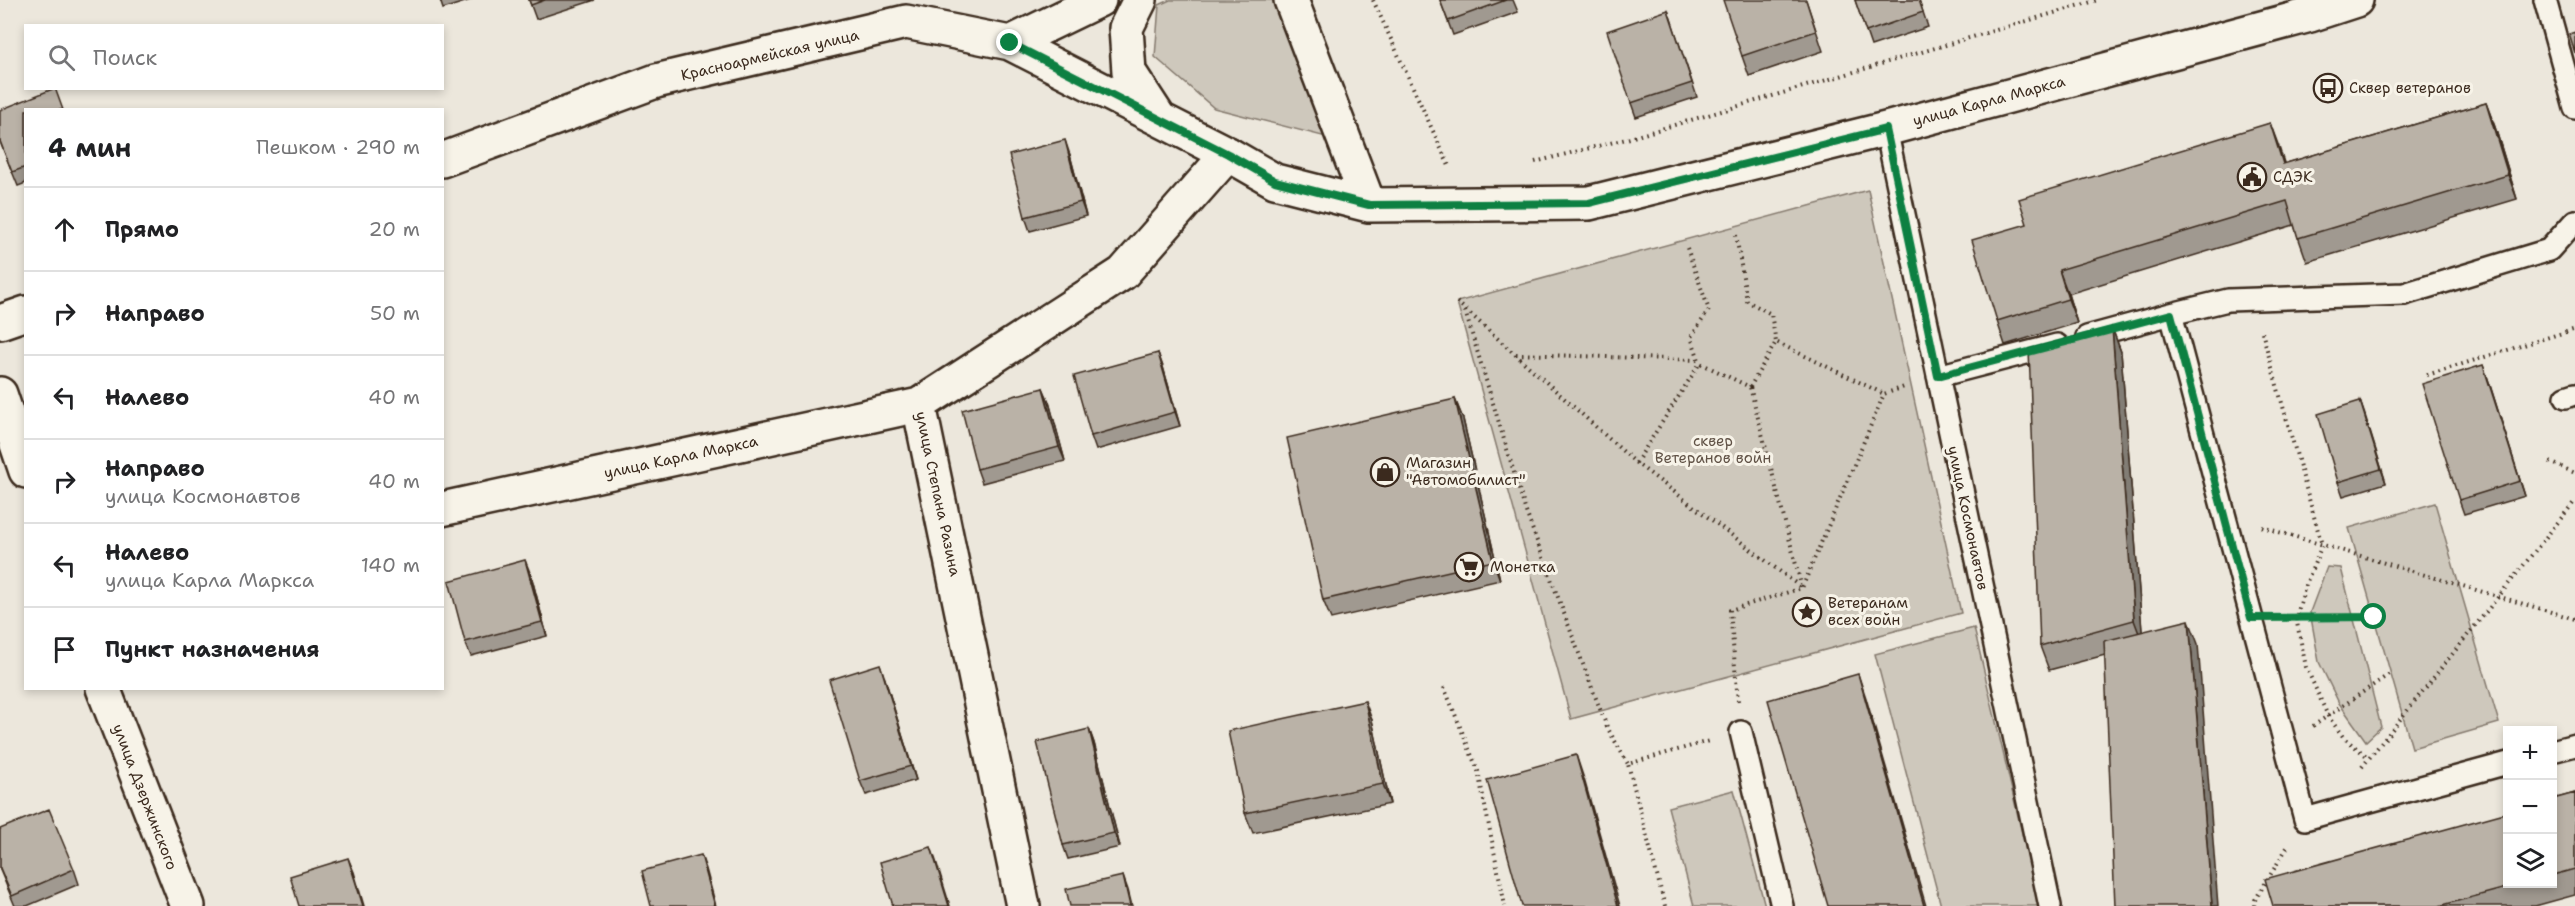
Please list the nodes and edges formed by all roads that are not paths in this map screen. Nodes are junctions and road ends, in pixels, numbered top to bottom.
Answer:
1 (1099, 0) edge
2 (1140, 0) edge
3 (1291, 0) edge
4 (2356, 0) edge
5 (2545, 0) edge
6 (903, 11) edge
7 (1010, 43) junction
8 (2575, 108) edge
9 (1159, 118) junction
10 (1886, 129) junction
11 (1228, 154) junction
12 (444, 159) edge
13 (1369, 205) junction
14 (2575, 221) edge
15 (24, 314) edge
16 (2171, 314) junction
17 (0, 322) edge
18 (1938, 376) junction
19 (0, 394) edge
20 (919, 405) junction
21 (24, 465) edge
22 (444, 509) edge
23 (104, 690) edge
24 (1741, 732) road end
25 (2575, 745) edge
26 (2557, 750) edge
27 (2503, 764) edge
28 (188, 906) edge
29 (1023, 906) edge
30 (1782, 906) edge
31 (2050, 906) edge

1 - 7 main road
2 - 9 main road
3 - 13 main road
4 - 10 main road, улица Карла Маркса
5 - 8 lane
6 - 7 main road, Красноармейская улица
6 - 12 main road, Красноармейская улица
7 - 9 main road, улица Карла Маркса
9 - 11 main road, улица Карла Маркса
10 - 13 main road, улица Карла Маркса
10 - 18 lane, улица Космонавтов
11 - 13 main road, улица Карла Маркса
11 - 20 main road, улица Степана Разина
14 - 16 lane
15 - 17 main road
16 - 18 lane
16 - 27 lane
18 - 31 lane, улица Космонавтов
19 - 21 main road
20 - 22 main road, улица Карла Маркса
20 - 29 main road, улица Степана Разина
23 - 28 main road, улица Дзержинского
24 - 30 lane
25 - 26 lane

